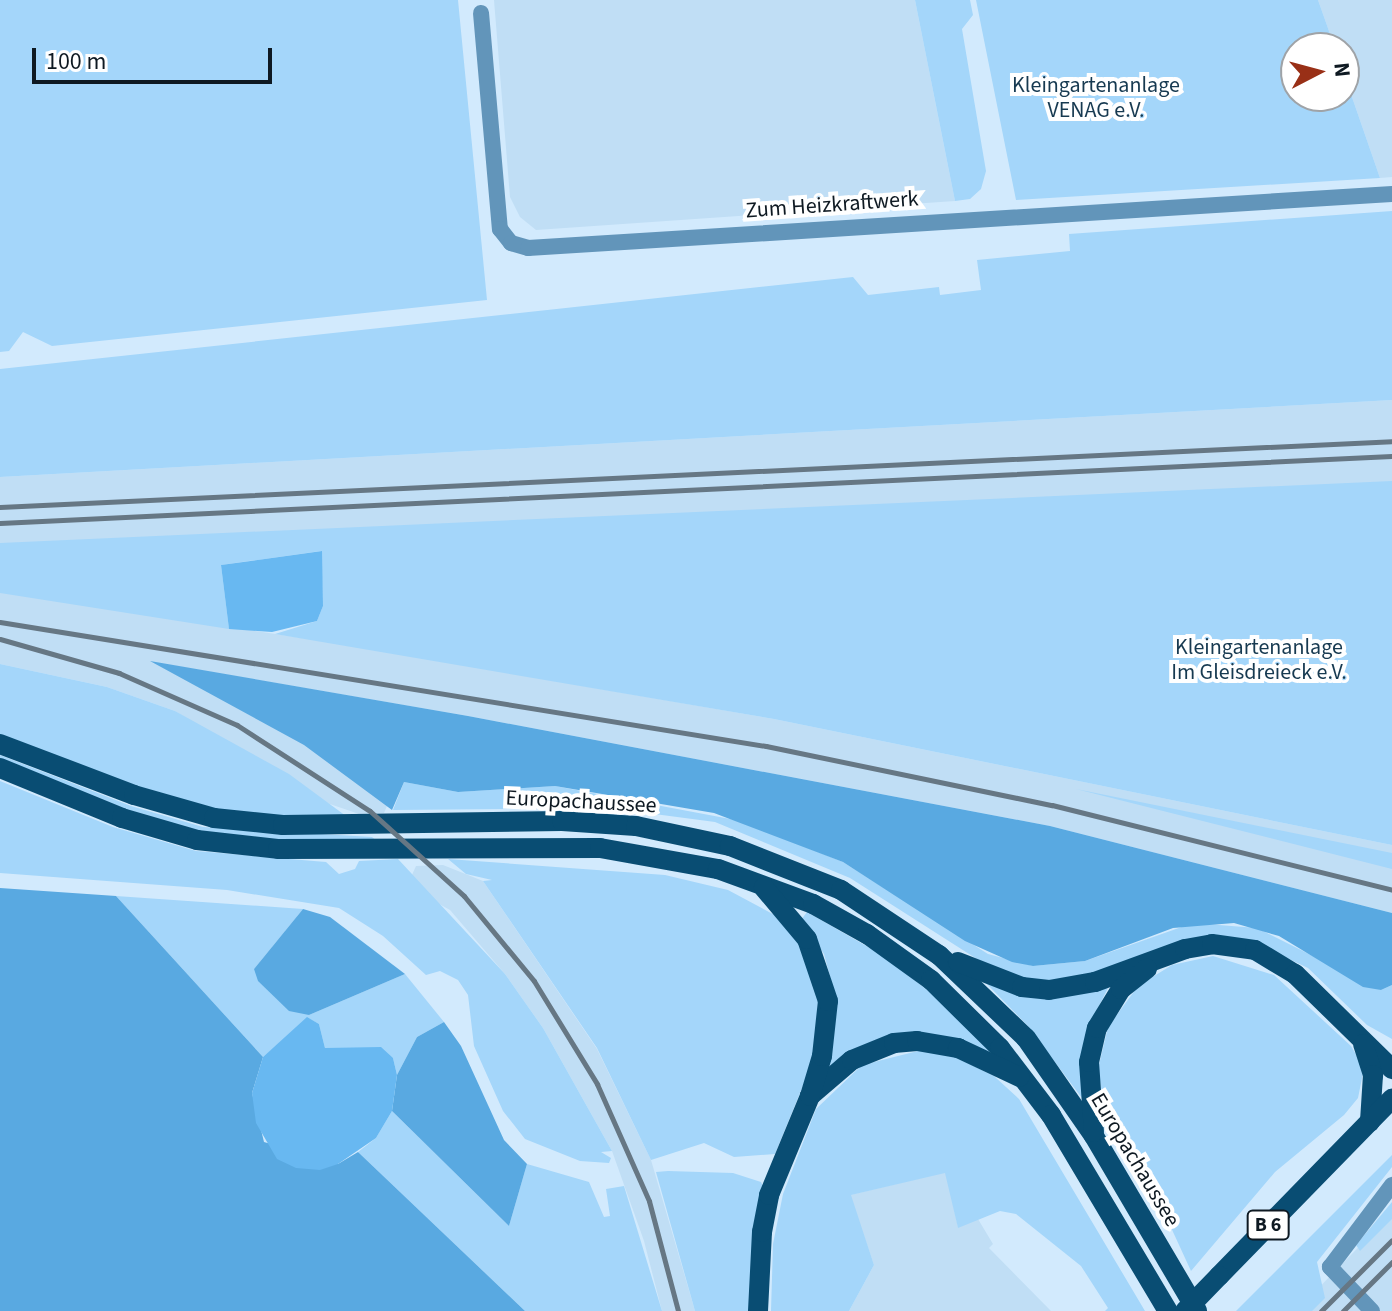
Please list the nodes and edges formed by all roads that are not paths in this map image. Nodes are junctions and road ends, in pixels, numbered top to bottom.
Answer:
1 (481, 13) dead end
2 (1392, 194) edge
3 (0, 744) edge
4 (0, 768) edge
5 (759, 882) junction
6 (939, 955) junction
7 (1160, 958) junction
8 (1360, 1037) junction
9 (1392, 1069) edge
10 (1027, 1081) junction
11 (810, 1096) junction
12 (1392, 1099) edge
13 (1370, 1122) junction
14 (1094, 1136) junction
15 (1392, 1185) edge
16 (758, 1311) edge
17 (1168, 1311) edge
18 (1185, 1311) edge
19 (1197, 1311) edge
20 (1372, 1311) edge

1 - 2 street, Zum Heizkraftwerk
3 - 6 main road, Europachaussee
4 - 5 main road, Europachaussee
5 - 10 main road, Europachaussee
5 - 11 main road
6 - 7 main road
6 - 14 main road, Europachaussee
7 - 8 main road
7 - 14 main road
8 - 9 main road
8 - 13 main road
10 - 11 main road
10 - 17 main road, Europachaussee
11 - 16 main road
12 - 13 main road, B 6
13 - 18 main road, B 6, bridge
14 - 19 main road, Europachaussee
15 - 20 street

